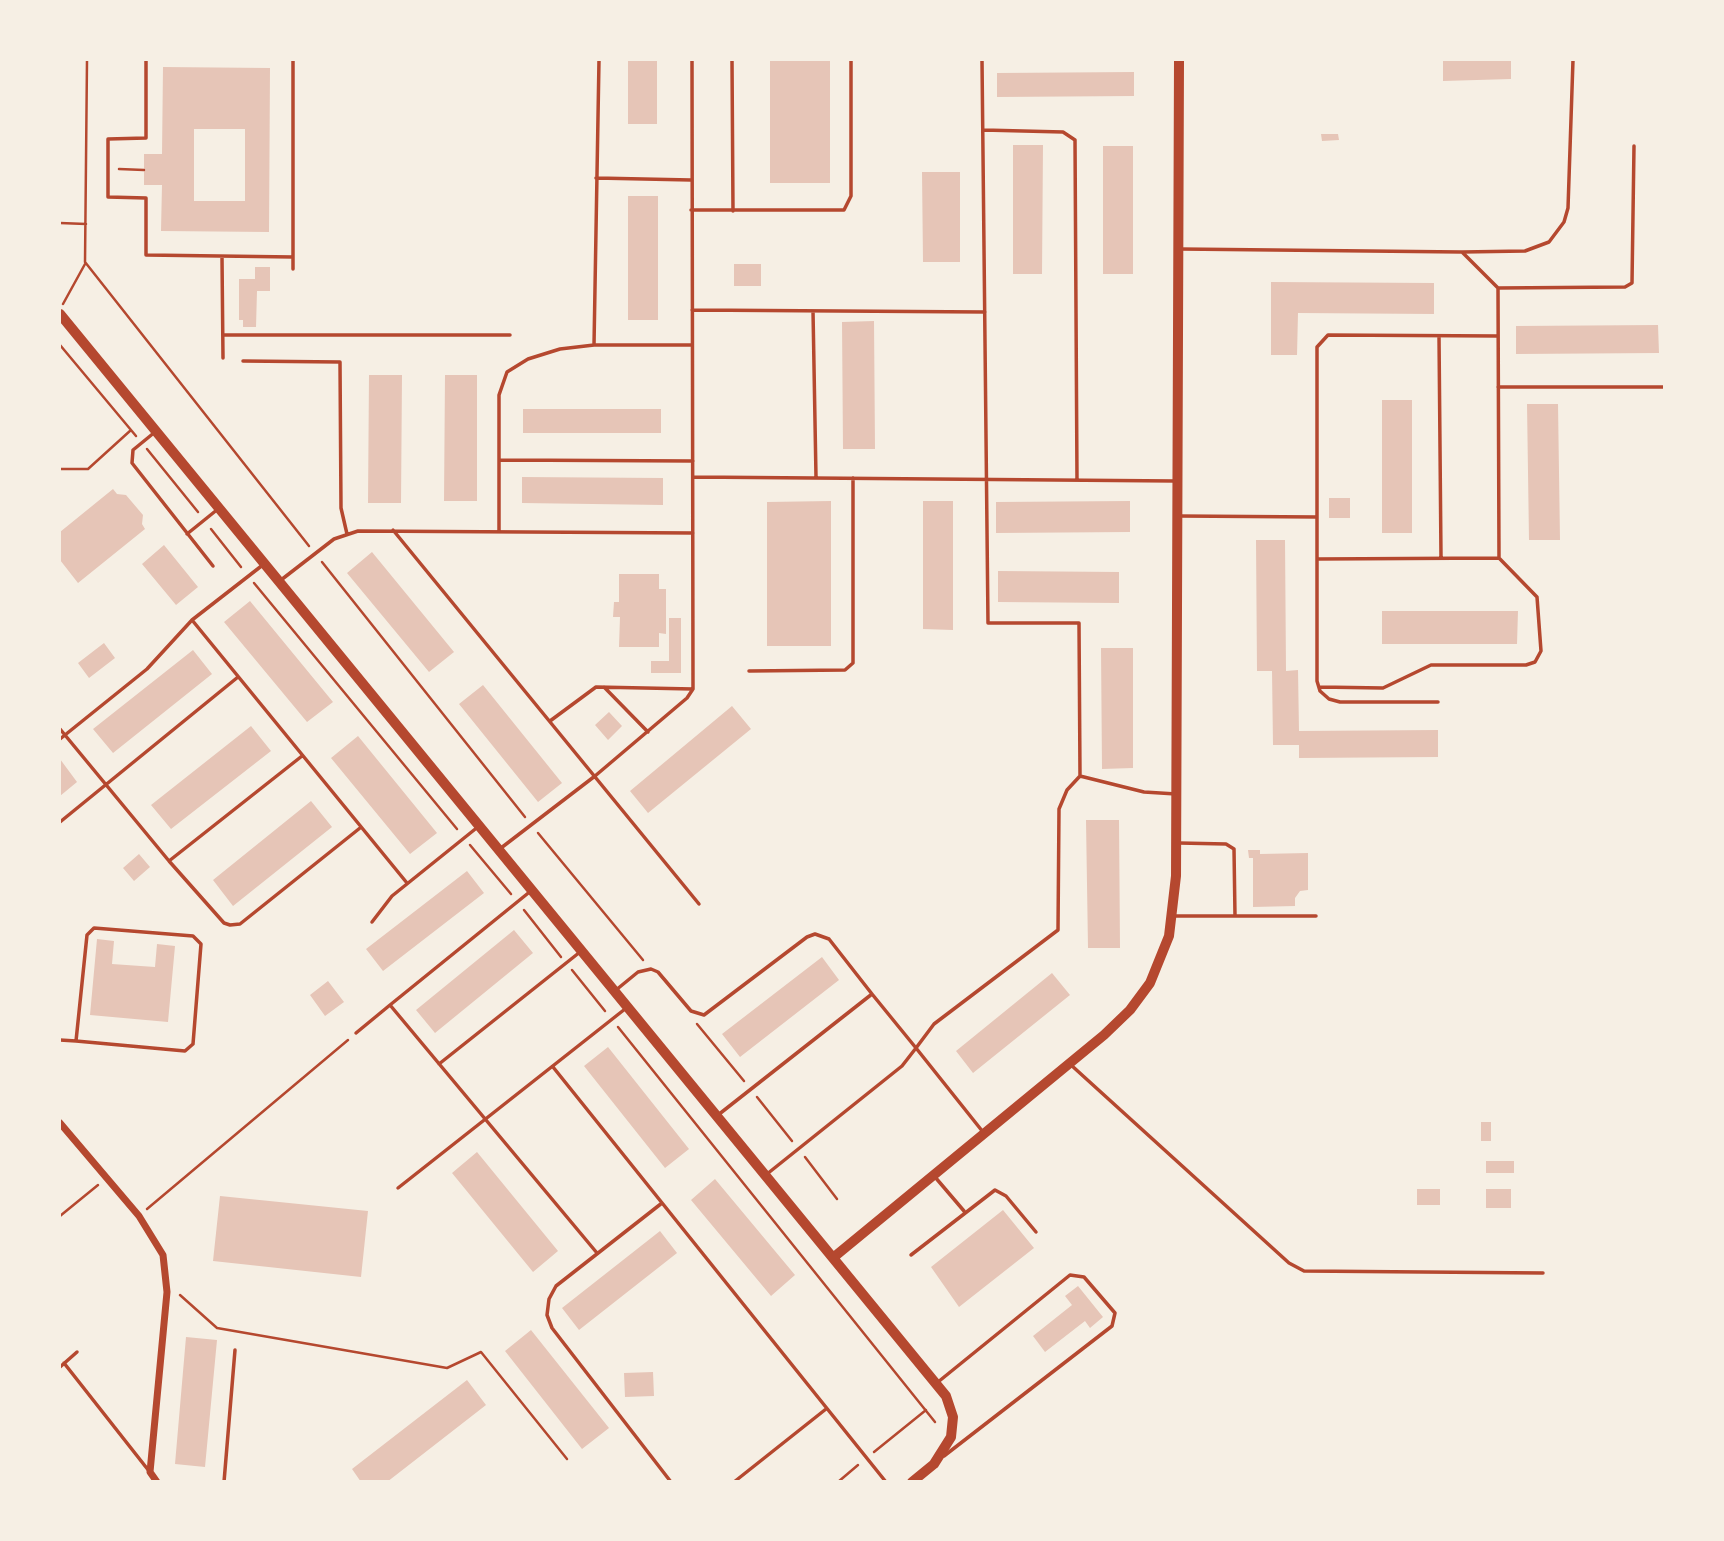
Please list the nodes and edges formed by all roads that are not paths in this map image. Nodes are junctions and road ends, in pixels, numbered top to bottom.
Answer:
1 (146, 60) edge
2 (293, 60) edge
3 (599, 60) edge
4 (692, 60) edge
5 (732, 60) edge
6 (851, 60) edge
7 (982, 60) edge
8 (1179, 60) edge
9 (1573, 60) edge
10 (983, 130) junction
11 (1634, 146) dead end
12 (596, 178) junction
13 (691, 180) junction
14 (691, 210) junction
15 (733, 211) junction
16 (1178, 249) junction
17 (1462, 252) junction
18 (222, 257) junction
19 (293, 257) junction
20 (293, 269) dead end
21 (1498, 288) junction
22 (692, 310) junction
23 (60, 311) edge
24 (813, 311) junction
25 (985, 312) junction
26 (223, 335) junction
27 (510, 335) dead end
28 (1439, 336) junction
29 (1498, 336) junction
30 (594, 345) junction
31 (692, 345) junction
32 (223, 358) dead end
33 (243, 361) dead end
34 (1498, 387) junction
35 (1664, 387) edge
36 (156, 430) junction
37 (499, 460) junction
38 (693, 461) junction
39 (693, 477) junction
40 (816, 478) junction
41 (853, 478) junction
42 (988, 478) junction
43 (1077, 480) junction
44 (1177, 481) junction
45 (219, 507) junction
46 (1177, 516) junction
47 (1317, 517) junction
48 (393, 530) junction
49 (499, 531) junction
50 (694, 533) junction
51 (187, 534) junction
52 (347, 534) junction
53 (1441, 558) junction
54 (1499, 558) junction
55 (1317, 559) junction
56 (266, 563) junction
57 (213, 566) dead end
58 (281, 580) junction
59 (192, 620) junction
60 (749, 671) dead end
61 (238, 677) junction
62 (604, 687) junction
63 (1319, 687) junction
64 (693, 689) junction
65 (1438, 702) dead end
66 (550, 721) junction
67 (60, 729) edge
68 (648, 732) junction
69 (64, 736) junction
70 (60, 739) edge
71 (302, 756) junction
72 (595, 776) junction
73 (1080, 776) junction
74 (106, 785) junction
75 (1177, 794) junction
76 (60, 822) edge
77 (481, 825) junction
78 (360, 828) junction
79 (1176, 843) junction
80 (500, 848) junction
81 (169, 861) junction
82 (407, 883) junction
83 (533, 889) junction
84 (699, 904) dead end
85 (1173, 916) junction
86 (1236, 916) junction
87 (1316, 916) dead end
88 (372, 922) dead end
89 (583, 949) junction
90 (616, 990) junction
91 (872, 994) junction
92 (390, 1005) junction
93 (629, 1006) junction
94 (356, 1033) road end
95 (60, 1040) edge
96 (76, 1041) junction
97 (916, 1048) junction
98 (439, 1064) junction
99 (1070, 1064) junction
100 (553, 1067) junction
101 (718, 1115) junction
102 (486, 1122) junction
103 (60, 1123) edge
104 (985, 1134) junction
105 (767, 1174) junction
106 (934, 1175) junction
107 (398, 1188) dead end
108 (662, 1203) junction
109 (964, 1212) junction
110 (1036, 1232) dead end
111 (597, 1253) junction
112 (911, 1255) dead end
113 (834, 1257) junction
114 (1543, 1273) dead end
115 (235, 1350) dead end
116 (77, 1352) dead end
117 (64, 1363) junction
118 (60, 1367) edge
119 (937, 1384) junction
120 (826, 1409) junction
121 (934, 1464) junction
122 (150, 1472) junction
123 (157, 1482) edge
124 (223, 1482) edge
125 (671, 1482) edge
126 (734, 1482) edge
127 (886, 1482) edge
128 (912, 1482) edge

1 - 18 lane
2 - 19 lane
3 - 12 lane
4 - 13 lane
5 - 15 lane
6 - 15 lane
7 - 10 lane
8 - 16 street
9 - 17 lane
10 - 25 lane
10 - 43 lane
11 - 21 lane
12 - 13 lane
12 - 30 lane
13 - 14 lane
14 - 15 lane
14 - 22 lane
16 - 17 lane
16 - 44 street
17 - 21 lane
18 - 19 lane
18 - 26 lane
19 - 20 lane
21 - 29 lane
22 - 24 lane
22 - 31 lane
23 - 36 street
24 - 25 lane
24 - 40 lane
25 - 42 lane
26 - 27 lane
26 - 32 lane
28 - 29 lane
28 - 47 lane
28 - 53 lane
29 - 34 lane
30 - 31 lane
30 - 37 lane
31 - 38 lane
33 - 52 lane
34 - 35 lane
34 - 54 lane
36 - 45 street
36 - 51 lane
37 - 38 lane
37 - 49 lane
38 - 39 lane
39 - 40 lane
39 - 50 lane
40 - 41 lane
41 - 42 lane
41 - 60 lane
42 - 43 lane
42 - 73 lane
43 - 44 lane
44 - 46 street
45 - 51 lane
45 - 56 street
46 - 47 lane
46 - 75 street
47 - 55 lane
48 - 49 lane
48 - 52 lane
48 - 66 lane
49 - 50 lane
50 - 64 lane
51 - 57 lane
52 - 58 lane
53 - 54 lane
53 - 55 lane
54 - 63 lane
55 - 63 lane
56 - 58 street
56 - 59 lane
58 - 77 street
59 - 61 lane
59 - 69 lane
61 - 71 lane
61 - 74 lane
62 - 64 lane
62 - 66 lane
62 - 68 lane
63 - 65 lane
64 - 68 lane
66 - 72 lane
67 - 69 lane
68 - 72 lane
69 - 70 lane
69 - 74 lane
71 - 78 lane
71 - 81 lane
72 - 80 lane
72 - 84 lane
73 - 75 lane
73 - 97 lane
74 - 76 lane
74 - 81 lane
75 - 79 street
77 - 80 street
77 - 82 lane
78 - 81 lane
78 - 82 lane
79 - 85 street
79 - 86 lane
80 - 83 street
82 - 88 lane
83 - 89 street
83 - 92 lane
85 - 86 lane
85 - 99 street
86 - 87 lane
89 - 90 street
89 - 98 lane
90 - 91 lane
90 - 93 street
91 - 97 lane
91 - 101 lane
92 - 94 lane
92 - 98 lane
93 - 100 lane
93 - 101 street
95 - 96 lane
96 - 96 lane
97 - 104 lane
97 - 105 lane
98 - 102 lane
99 - 104 street
99 - 114 lane
100 - 102 lane
100 - 108 lane
101 - 105 street
102 - 107 lane
102 - 111 lane
103 - 122 street
104 - 106 street
105 - 113 street
106 - 109 lane
106 - 113 street
108 - 111 lane
108 - 120 lane
109 - 110 lane
109 - 112 lane
111 - 125 lane
113 - 119 street
115 - 124 lane
116 - 117 lane
117 - 118 lane
117 - 122 lane
119 - 121 street
119 - 121 lane
120 - 126 lane
120 - 127 lane
121 - 128 street
122 - 123 street

